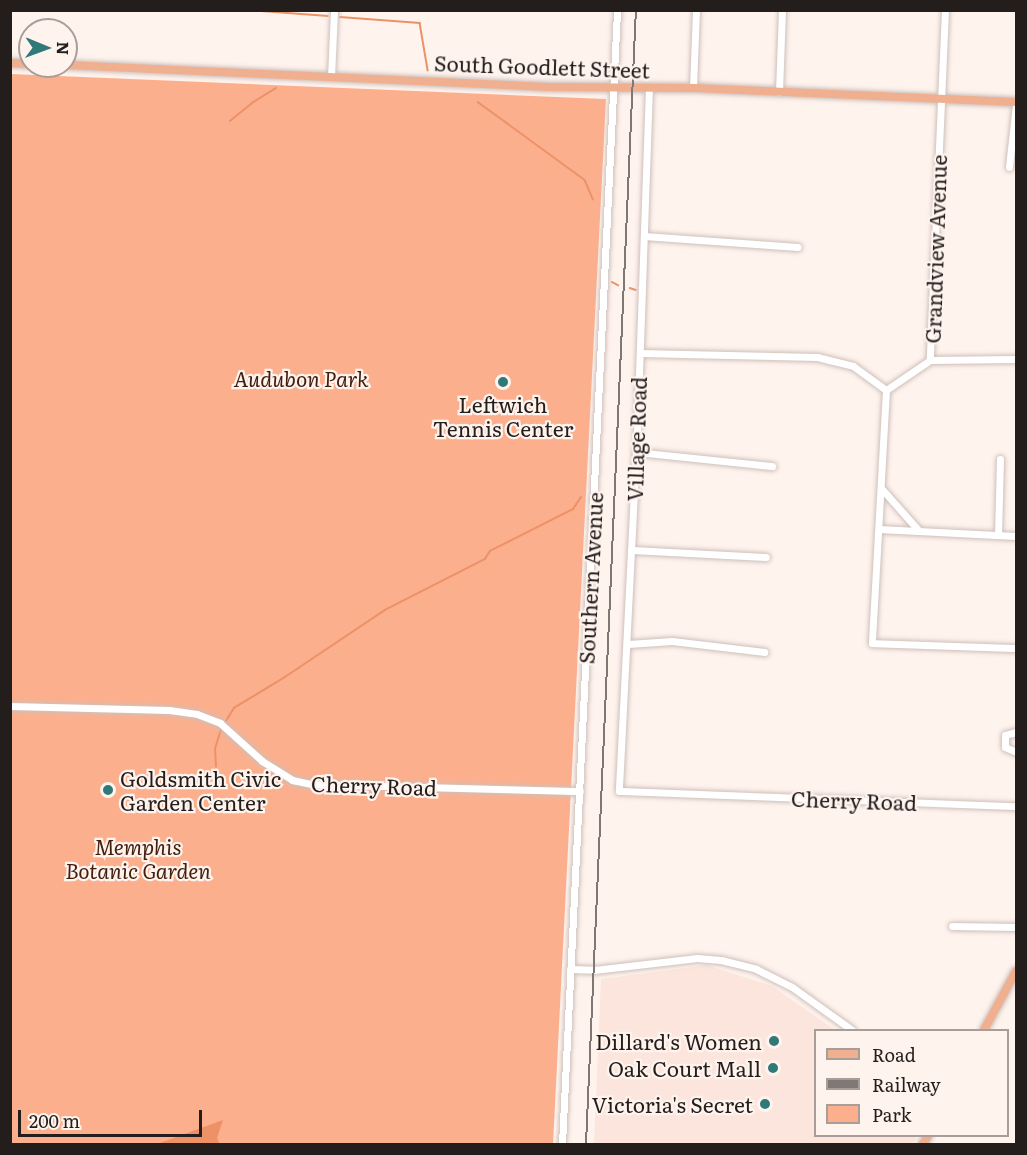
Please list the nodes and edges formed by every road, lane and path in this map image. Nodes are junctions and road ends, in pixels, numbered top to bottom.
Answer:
1 (334, 10) edge
2 (616, 10) edge
3 (696, 10) edge
4 (782, 10) edge
5 (945, 10) edge
6 (78, 66) edge
7 (331, 77) junction
8 (612, 86) junction
9 (649, 87) junction
10 (693, 88) junction
11 (779, 92) junction
12 (941, 98) junction
13 (1017, 104) edge
14 (1009, 166) dead end
15 (644, 236) junction
16 (798, 247) dead end
17 (640, 353) junction
18 (1017, 359) edge
19 (930, 360) junction
20 (886, 390) junction
21 (636, 452) junction
22 (1000, 459) dead end
23 (772, 466) dead end
24 (881, 488) junction
25 (879, 529) junction
26 (919, 531) junction
27 (998, 535) junction
28 (1017, 536) edge
29 (631, 550) junction
30 (766, 557) dead end
31 (627, 644) junction
32 (1017, 648) edge
33 (764, 652) dead end
34 (10, 706) edge
35 (1017, 732) edge
36 (1017, 752) edge
37 (580, 791) junction
38 (619, 791) joint
39 (1017, 807) edge
40 (952, 926) dead end
41 (1017, 927) edge
42 (570, 969) junction
43 (1017, 971) edge
44 (851, 1029) edge
45 (985, 1029) edge
46 (562, 1144) edge

1 - 7 street
2 - 8 street, Southern Avenue
3 - 10 street
4 - 11 street
5 - 12 street, Grandview Avenue
6 - 7 main road, South Goodlett Street
7 - 8 main road, South Goodlett Street
8 - 9 main road, South Goodlett Street
8 - 37 street, Southern Avenue
9 - 10 main road, South Goodlett Street
9 - 15 street, Village Road
10 - 11 main road, South Goodlett Street
11 - 12 main road, South Goodlett Street
12 - 13 main road, South Goodlett Street
12 - 19 street, Grandview Avenue
13 - 14 street
15 - 16 street
15 - 17 street, Village Road
17 - 20 street
17 - 21 street, Village Road
18 - 19 street
19 - 20 street, Grandview Avenue
20 - 24 street
21 - 23 street
21 - 29 street, Village Road
22 - 27 street
24 - 25 street
24 - 26 street
25 - 26 street
25 - 32 street
26 - 27 street
27 - 28 street
29 - 30 street
29 - 31 street, Village Road
31 - 33 street
31 - 38 street, Village Road
34 - 37 street, Cherry Road
35 - 36 street
37 - 42 street, Southern Avenue
38 - 39 street, Cherry Road
40 - 41 street
42 - 44 street
42 - 46 street, Southern Avenue
43 - 45 main road

